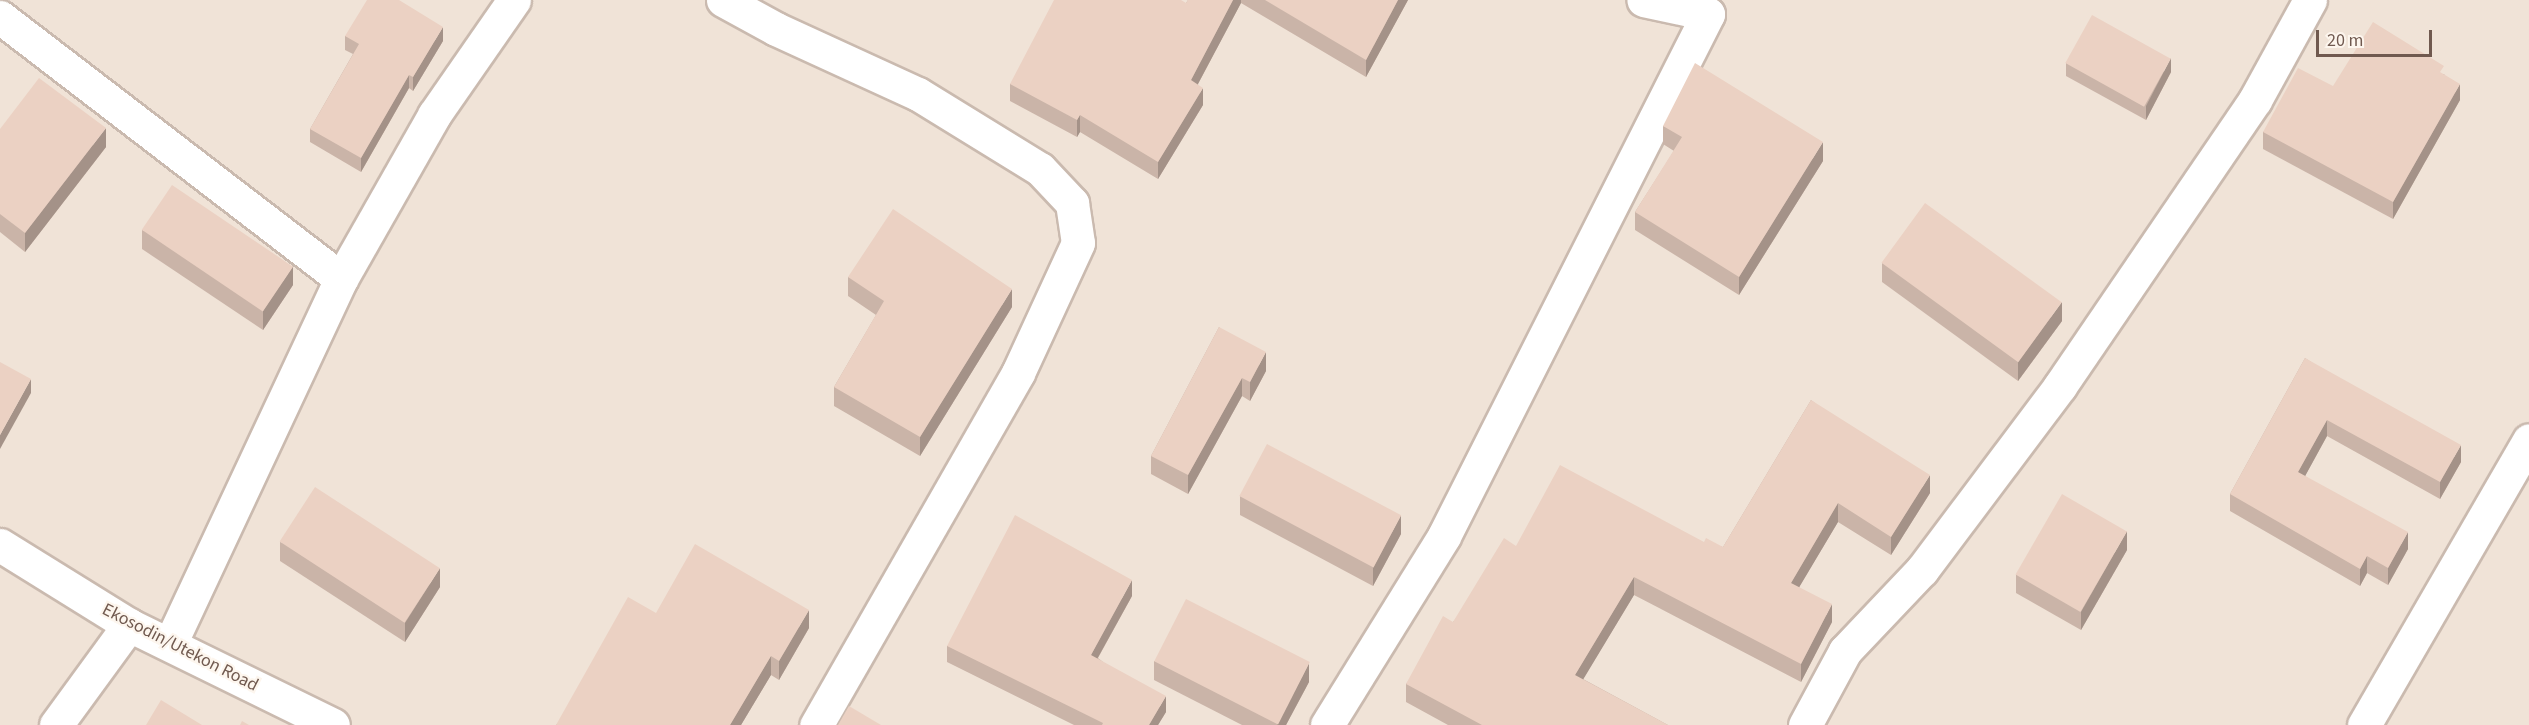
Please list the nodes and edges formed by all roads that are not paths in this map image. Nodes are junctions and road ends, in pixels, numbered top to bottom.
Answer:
1 (514, 0) edge
2 (723, 0) edge
3 (1643, 0) edge
4 (2310, 0) edge
5 (0, 16) edge
6 (341, 279) junction
7 (2529, 440) edge
8 (0, 545) edge
9 (129, 625) junction
10 (170, 644) junction
11 (56, 725) edge
12 (333, 725) edge
13 (816, 725) edge
14 (1327, 725) edge
15 (1805, 725) edge
16 (2364, 725) edge

1 - 6 street
2 - 13 street
3 - 14 street
4 - 15 street
5 - 6 street
6 - 10 street
7 - 16 street
8 - 9 street, Ekosodin/Utekon Road
9 - 10 street, Ekosodin/Utekon Road
9 - 11 street
10 - 12 street, Ekosodin/Utekon Road

